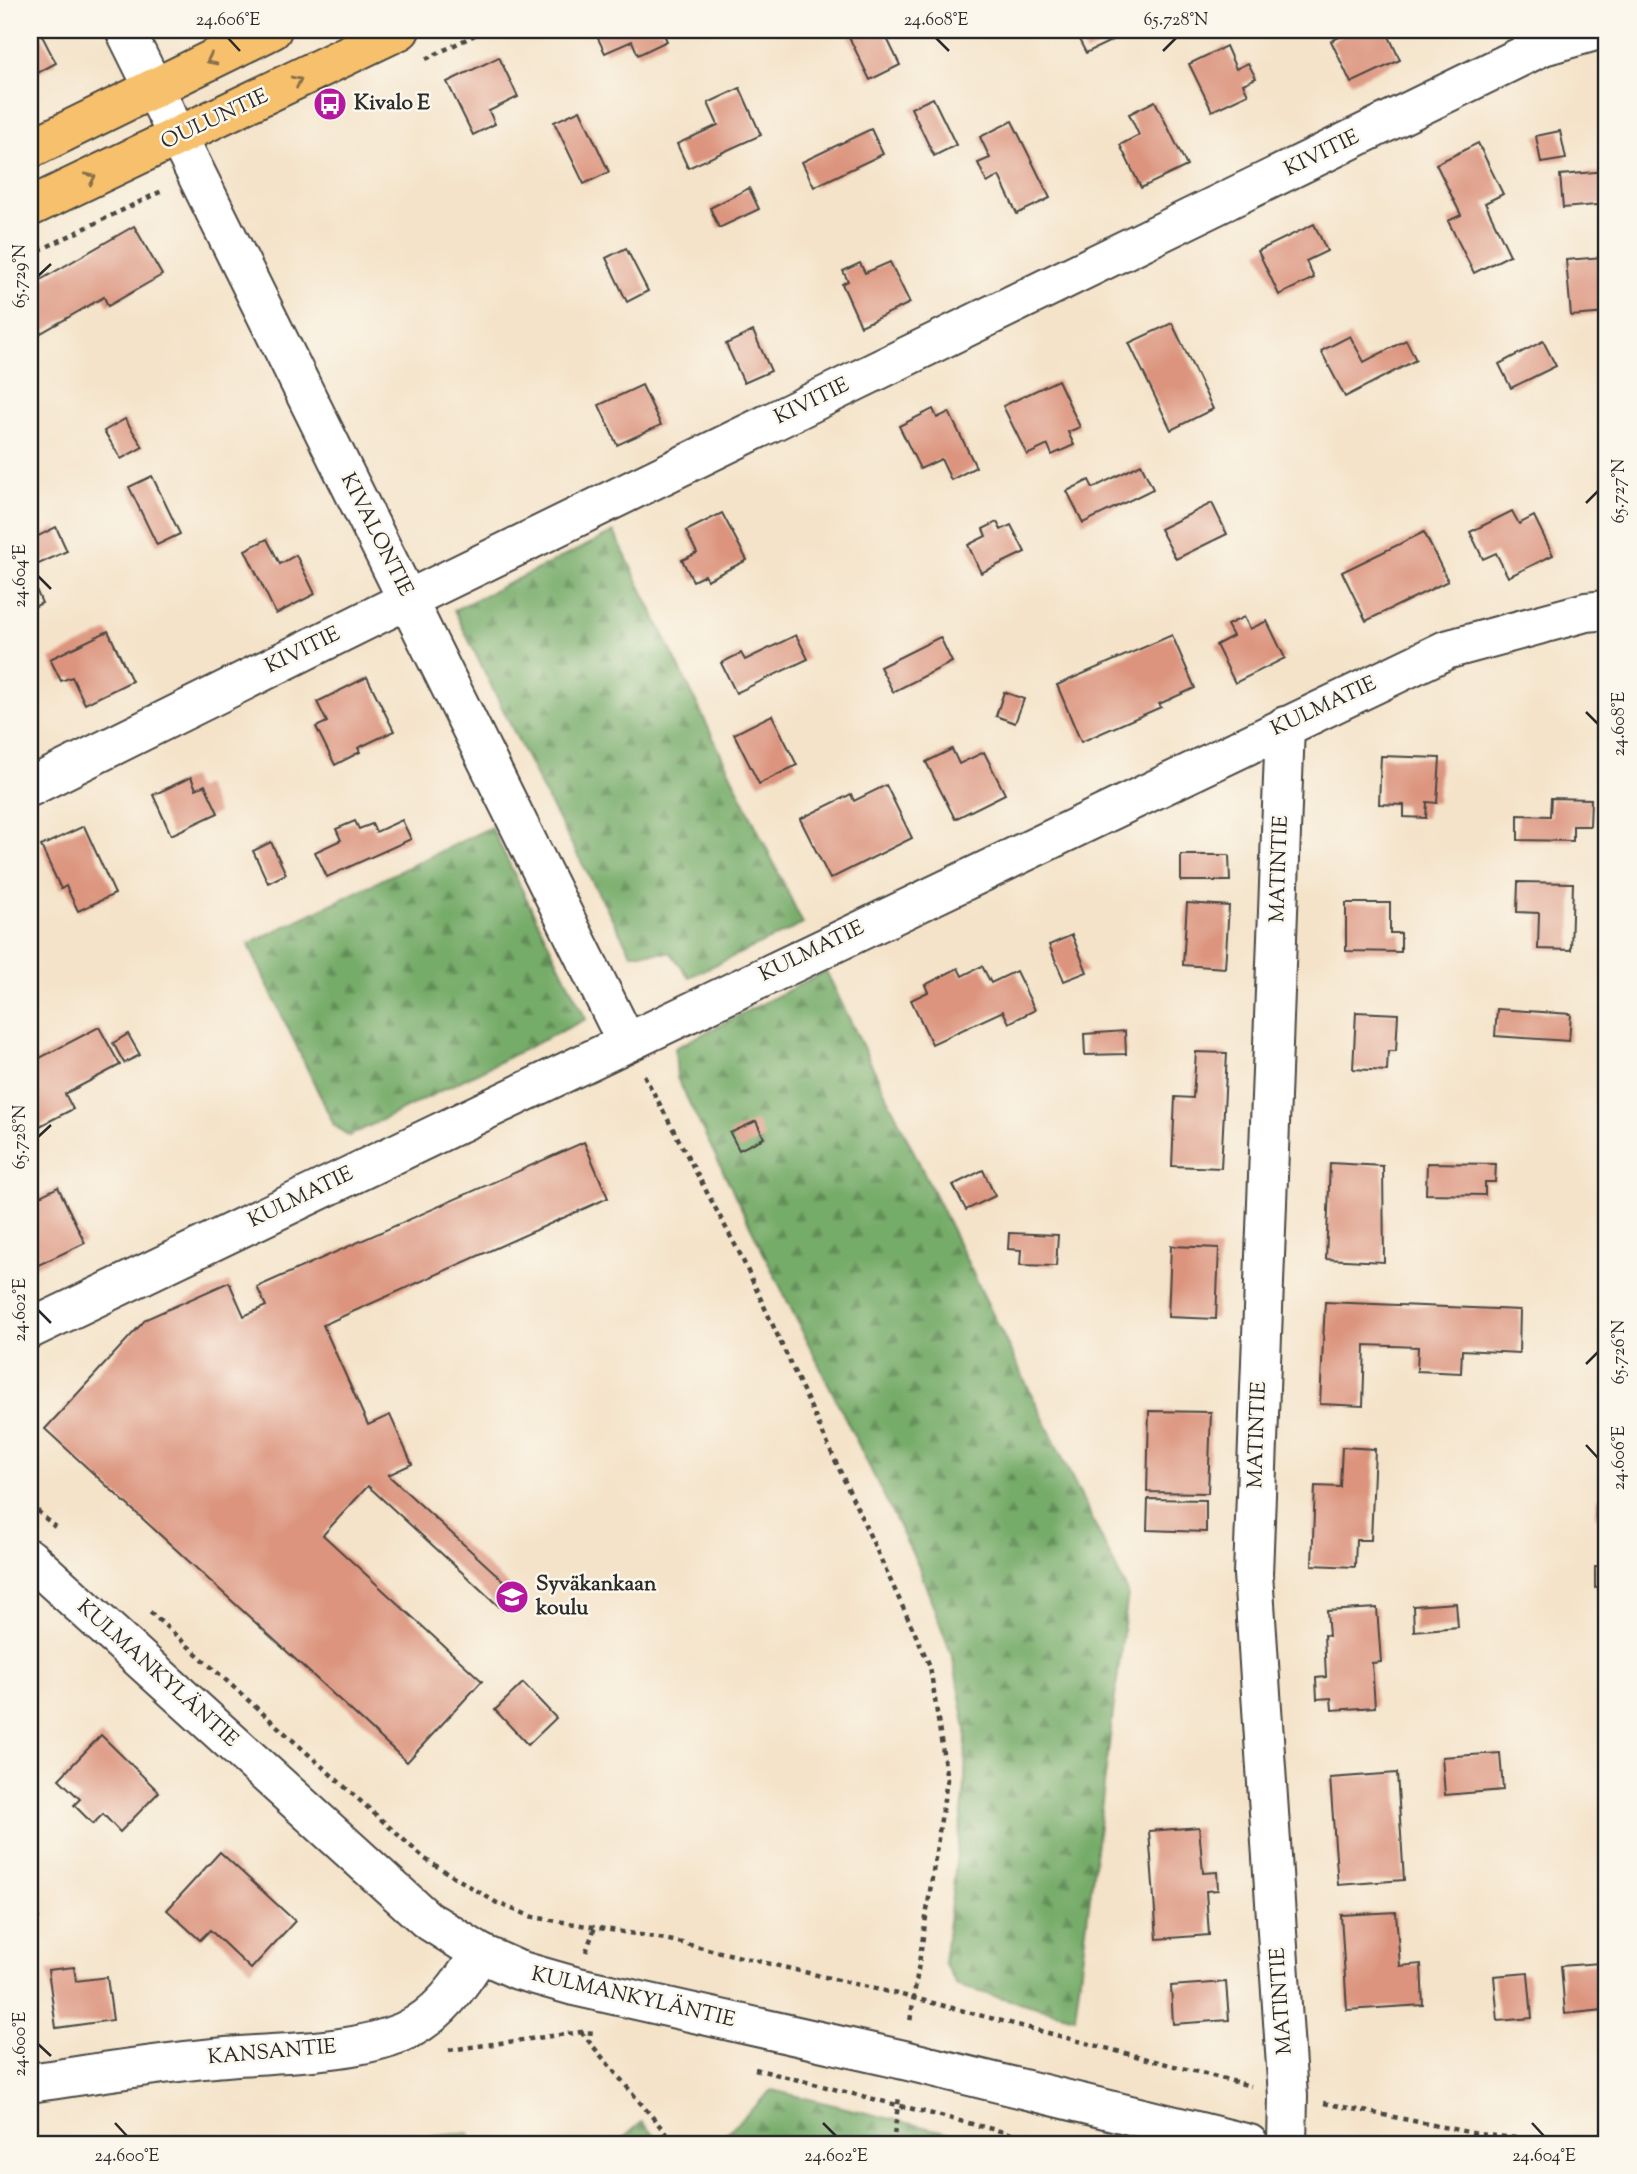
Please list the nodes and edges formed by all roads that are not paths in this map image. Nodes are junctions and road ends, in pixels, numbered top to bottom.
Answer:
1 (125, 30) edge
2 (272, 30) edge
3 (400, 30) edge
4 (1600, 30) edge
5 (153, 88) junction
6 (177, 138) junction
7 (30, 149) edge
8 (30, 207) edge
9 (409, 598) junction
10 (1607, 610) edge
11 (1285, 726) junction
12 (30, 787) edge
13 (626, 1041) junction
14 (30, 1329) edge
15 (30, 1559) edge
16 (480, 1953) junction
17 (30, 2083) edge
18 (1249, 2144) edge
19 (1287, 2144) edge

1 - 5 street, KIVALONTIE
2 -> 5 main road
6 -> 3 main road, OULUNTIE
4 - 9 street, KIVITIE
5 - 6 street, KIVALONTIE
5 - 7 main road
8 -> 6 main road, OULUNTIE
6 - 9 street, KIVALONTIE
9 - 12 street, KIVITIE
9 - 13 street, KIVALONTIE
10 - 11 street, KULMATIE
11 - 13 street, KULMATIE
11 - 19 street, MATINTIE
13 - 14 street, KULMATIE
15 - 16 street, KULMANKYLÄNTIE
16 - 17 street, KANSANTIE
16 - 18 street, KULMANKYLÄNTIE

